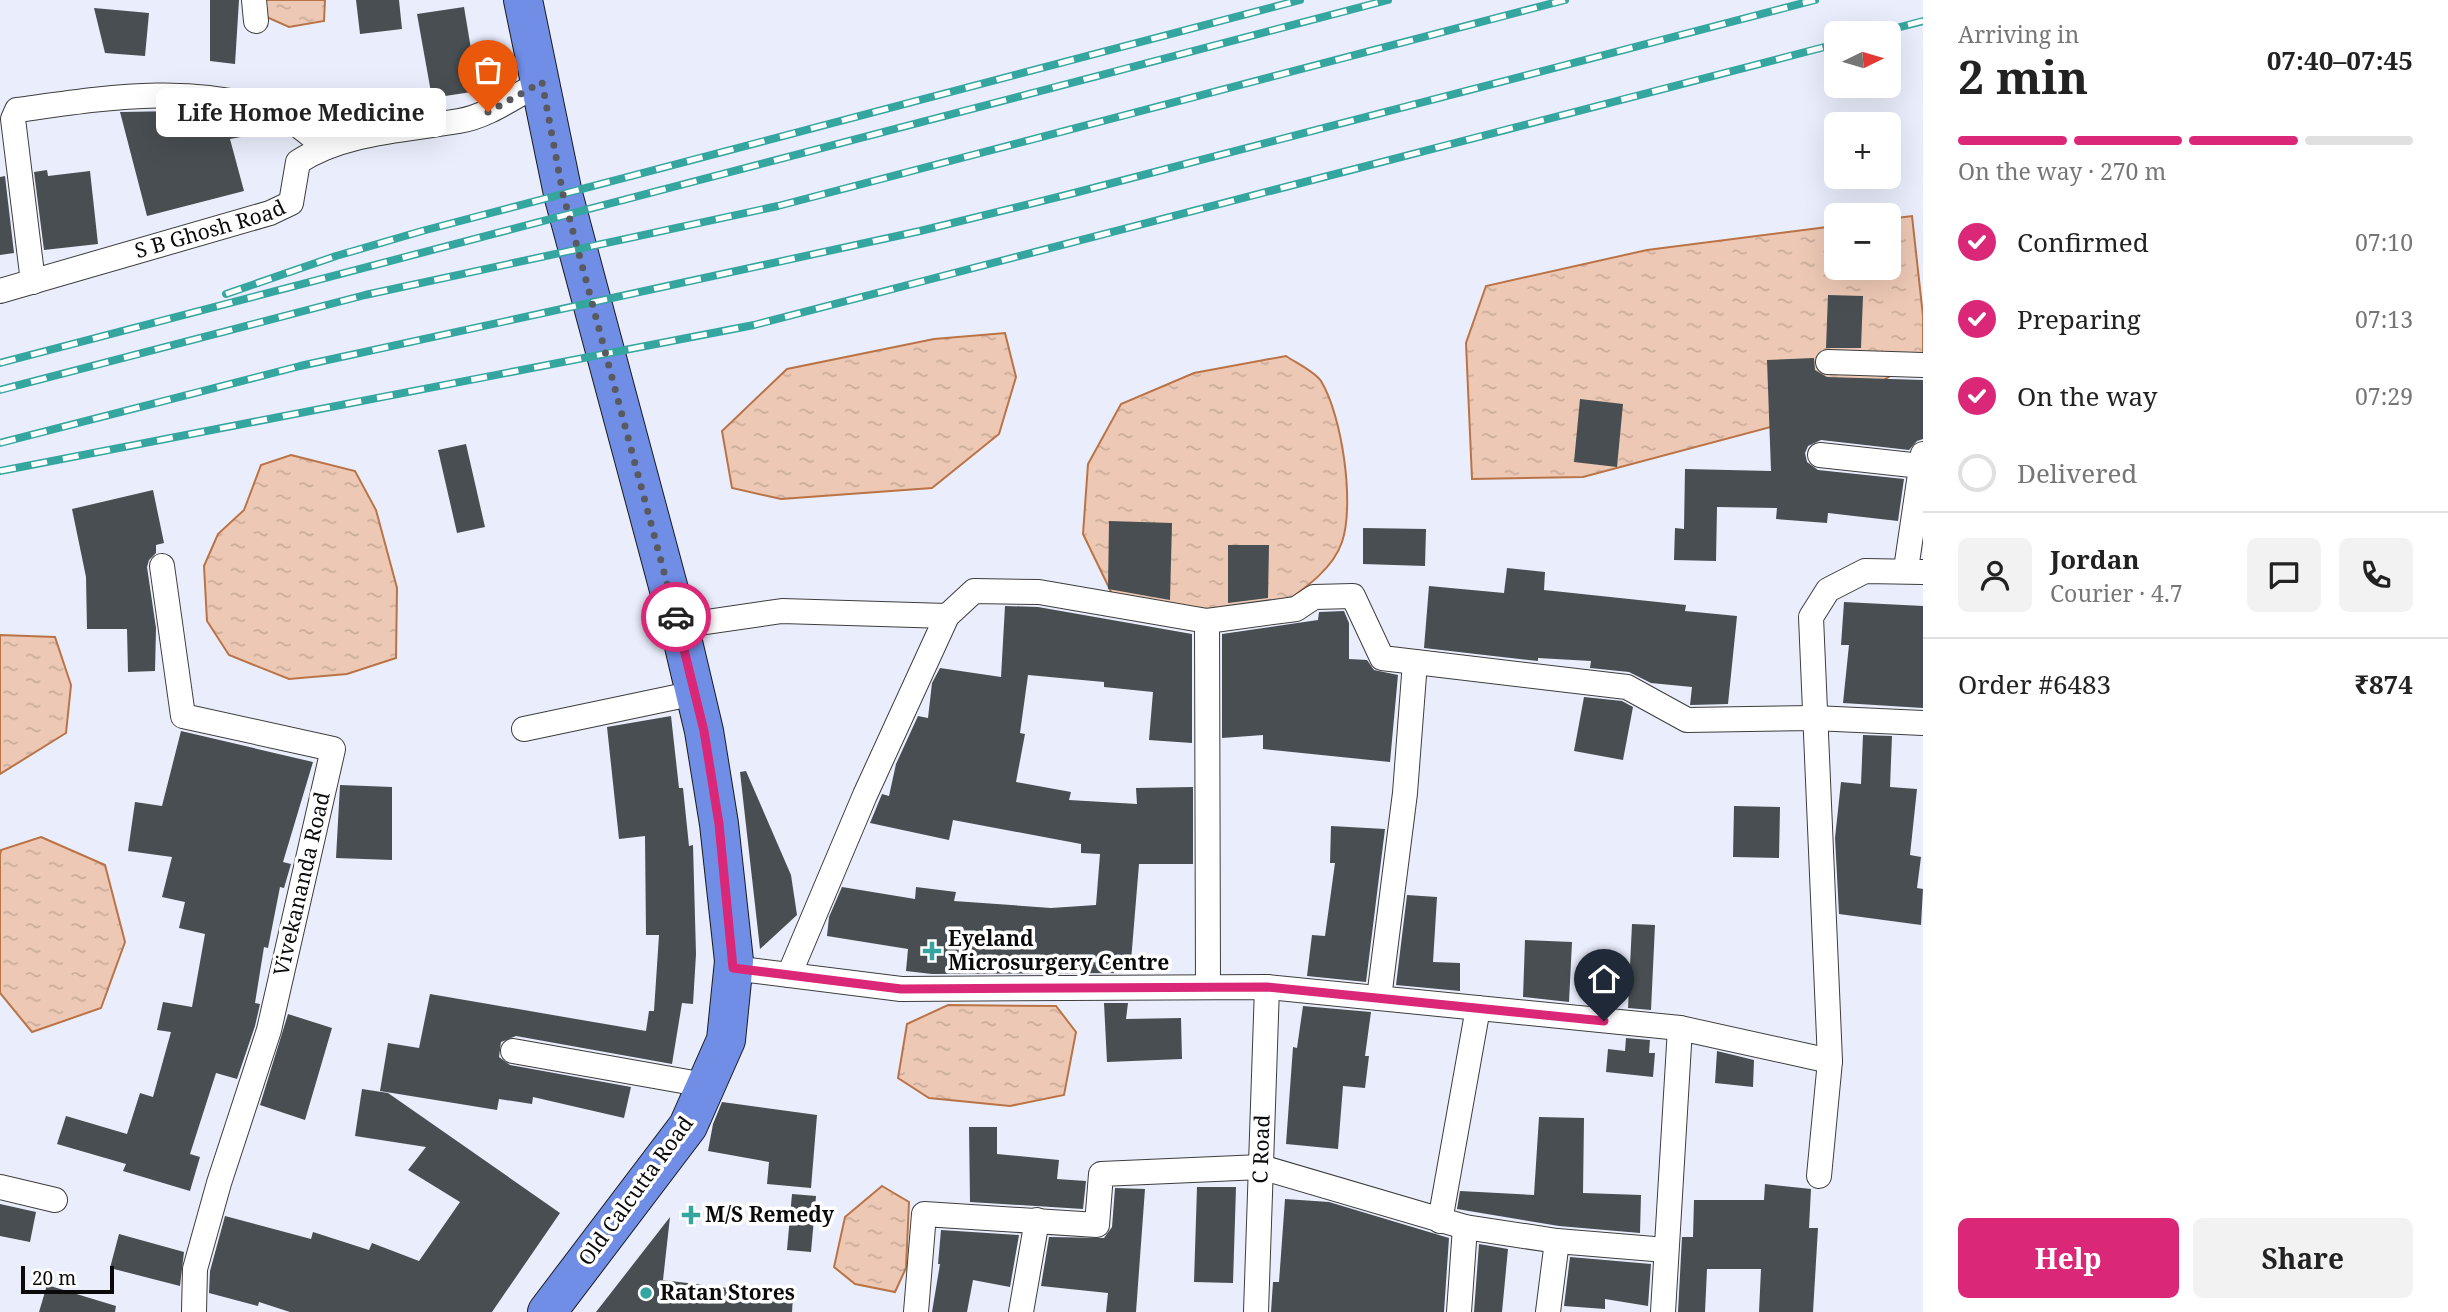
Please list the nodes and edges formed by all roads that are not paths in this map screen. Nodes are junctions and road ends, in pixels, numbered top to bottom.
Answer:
1 (523, 0) edge
2 (542, 82) junction
3 (326, 147) junction
4 (33, 282) junction
5 (0, 291) edge
6 (1828, 362) dead end
7 (1923, 365) edge
8 (1820, 455) dead end
9 (1922, 460) edge
10 (162, 566) dead end
11 (1915, 571) edge
12 (947, 616) junction
13 (1207, 621) junction
14 (679, 626) junction
15 (1415, 662) junction
16 (695, 694) junction
17 (1814, 718) junction
18 (1923, 723) edge
19 (524, 729) dead end
20 (733, 968) junction
21 (789, 975) junction
22 (1208, 987) junction
23 (1267, 987) junction
24 (1379, 998) junction
25 (1478, 1008) junction
26 (1680, 1028) junction
27 (513, 1051) dead end
28 (1830, 1060) junction
29 (705, 1084) junction
30 (1261, 1167) junction
31 (1819, 1176) dead end
32 (0, 1187) edge
33 (55, 1200) dead end
34 (1037, 1220) junction
35 (1440, 1221) junction
36 (1465, 1227) junction
37 (1557, 1241) junction
38 (1666, 1250) junction
39 (194, 1312) edge
40 (547, 1312) edge
41 (916, 1312) edge
42 (1021, 1312) edge
43 (1256, 1312) edge
44 (1459, 1312) edge
45 (1548, 1312) edge
46 (1663, 1312) edge

1 - 2 main road, Old Calcutta Road
2 - 3 street, S B Ghosh Road
2 - 14 main road, Old Calcutta Road
3 - 4 street, S B Ghosh Road
3 - 4 street
4 - 5 street, S B Ghosh Road
6 - 7 street
8 - 9 street
9 - 11 street
10 - 39 street, Vivekananda Road
11 - 17 street
12 - 13 street
12 - 14 street
12 - 21 street
13 - 15 street
13 - 22 street
14 - 16 main road, Old Calcutta Road
15 - 17 street
15 - 24 street
16 - 19 street
16 - 20 main road, Old Calcutta Road
17 - 18 street
17 - 28 street
20 - 21 street
20 - 29 main road, Old Calcutta Road
21 - 22 street
22 - 23 street
23 - 24 street
23 - 30 street, C Road
24 - 25 street
25 - 26 street
25 - 35 street
26 - 28 street
26 - 38 street
27 - 29 street
28 - 31 street
29 - 40 main road, Old Calcutta Road
30 - 34 street
30 - 35 street
30 - 43 street, C Road
32 - 33 street
34 - 41 street
34 - 42 street
35 - 36 street
36 - 37 street
36 - 44 street
37 - 38 street
37 - 45 street
38 - 46 street

